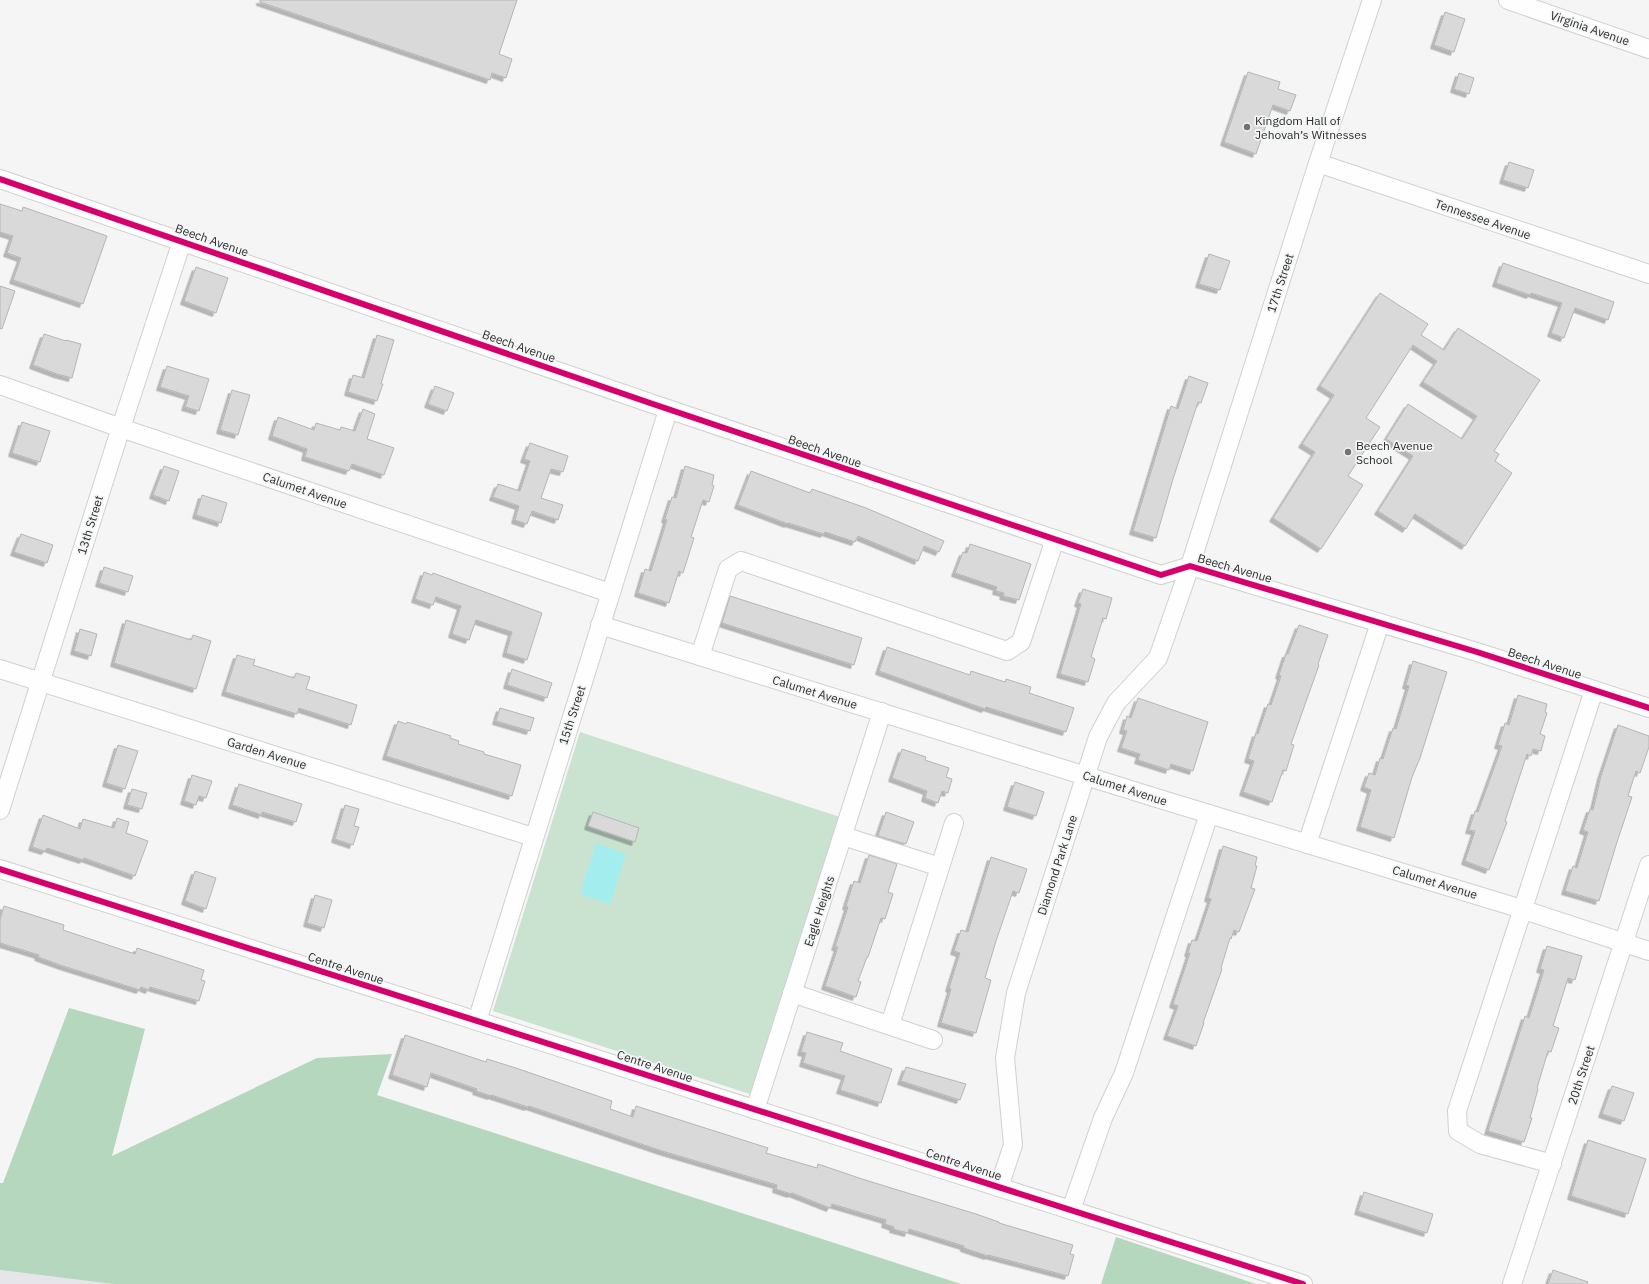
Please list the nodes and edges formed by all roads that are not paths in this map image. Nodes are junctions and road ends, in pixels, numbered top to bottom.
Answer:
1 (1372, 0) edge
2 (1508, 0) edge
3 (1649, 49) edge
4 (1318, 163) junction
5 (0, 179) edge
6 (182, 241) junction
7 (1649, 274) edge
8 (0, 385) edge
9 (668, 410) junction
10 (121, 428) junction
11 (1055, 539) junction
12 (1190, 566) junction
13 (610, 593) junction
14 (1380, 623) junction
15 (600, 625) junction
16 (700, 656) junction
17 (0, 669) edge
18 (40, 682) junction
19 (1594, 690) junction
20 (1649, 708) edge
21 (882, 712) junction
22 (1085, 775) junction
23 (0, 810) edge
24 (1210, 814) junction
25 (954, 823) dead end
26 (843, 836) junction
27 (533, 837) junction
28 (1307, 844) junction
29 (1649, 865) edge
30 (940, 867) junction
31 (0, 869) edge
32 (1523, 909) junction
33 (1624, 943) junction
34 (1649, 951) edge
35 (792, 993) junction
36 (476, 1021) junction
37 (890, 1025) junction
38 (933, 1040) dead end
39 (755, 1110) junction
40 (1552, 1164) junction
41 (999, 1187) junction
42 (1071, 1210) junction
43 (1303, 1284) edge
44 (1512, 1284) edge

1 - 4 street, 17th Street
2 - 3 street, Virginia Avenue
4 - 7 street, Tennessee Avenue
4 - 12 street, 17th Street
5 - 6 street, Beech Avenue
6 - 9 street, Beech Avenue
6 - 10 street, 13th Street
8 - 10 street, Calumet Avenue
9 - 11 street, Beech Avenue
9 - 13 street, 15th Street
10 - 13 street, Calumet Avenue
10 - 18 street, 13th Street
11 - 12 street, Beech Avenue
11 - 16 street
12 - 14 street, Beech Avenue
12 - 22 street, Diamond Park Lane
13 - 15 street, 15th Street
14 - 19 street, Beech Avenue
14 - 28 street
15 - 16 street, Calumet Avenue
15 - 27 street, 15th Street
16 - 21 street, Calumet Avenue
17 - 18 street, Garden Avenue
18 - 23 street, 13th Street
18 - 27 street, Garden Avenue
19 - 20 street, Beech Avenue
19 - 32 street
21 - 22 street, Calumet Avenue
21 - 26 street, Eagle Heights
22 - 24 street, Calumet Avenue
22 - 41 street, Diamond Park Lane
24 - 28 street, Calumet Avenue
24 - 42 street
25 - 30 street
26 - 30 street
26 - 35 street, Eagle Heights
27 - 36 street, 15th Street
28 - 32 street, Calumet Avenue
29 - 33 street, 20th Street
30 - 37 street
31 - 36 street, Centre Avenue
32 - 33 street, Calumet Avenue
32 - 40 street
33 - 34 street, Calumet Avenue
33 - 40 street, 20th Street
35 - 37 street
35 - 39 street, Eagle Heights
36 - 39 street, Centre Avenue
37 - 38 street
39 - 41 street, Centre Avenue
40 - 44 street, 20th Street
41 - 42 street, Centre Avenue
42 - 43 street, Centre Avenue

